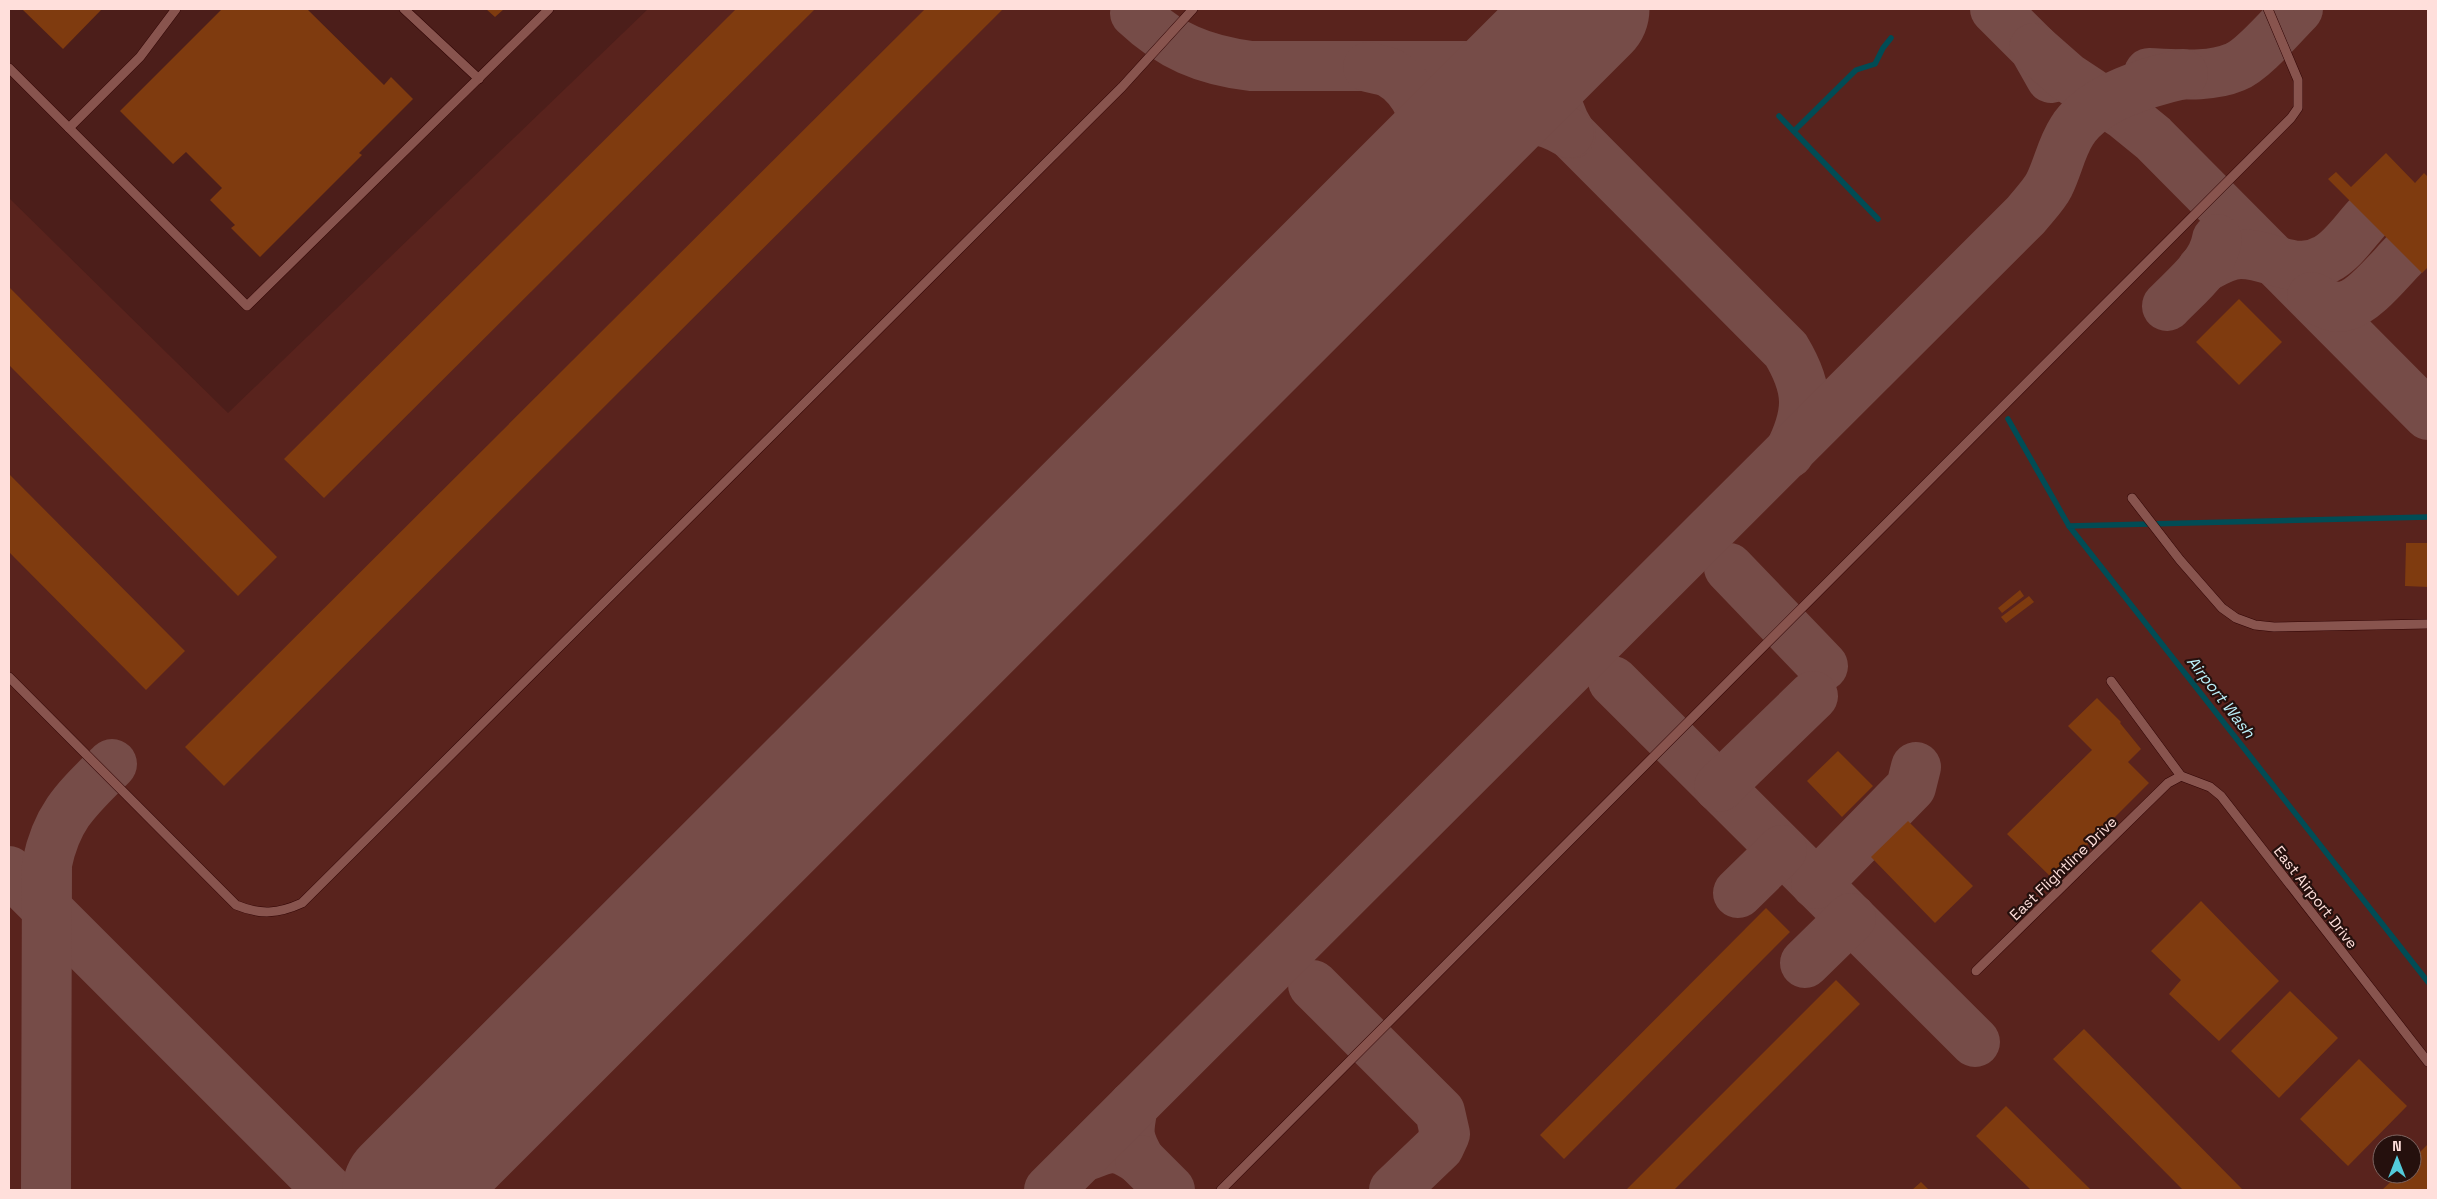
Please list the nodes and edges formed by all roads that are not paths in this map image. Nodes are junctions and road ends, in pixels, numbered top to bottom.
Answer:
1 (176, 9) edge
2 (404, 9) edge
3 (549, 9) edge
4 (1193, 9) edge
5 (2268, 9) edge
6 (9, 68) edge
7 (479, 79) junction
8 (68, 128) junction
9 (2132, 498) dead end
10 (2428, 624) edge
11 (9, 677) edge
12 (2111, 681) dead end
13 (2181, 776) junction
14 (1976, 971) dead end
15 (2428, 1062) edge
16 (1220, 1190) edge

1 - 8 lane
2 - 7 lane
3 - 7 lane
4 - 11 lane
5 - 16 lane
6 - 8 lane
7 - 8 lane
9 - 10 lane
12 - 13 lane
13 - 14 lane, East Flightline Drive
13 - 15 lane, East Airport Drive

